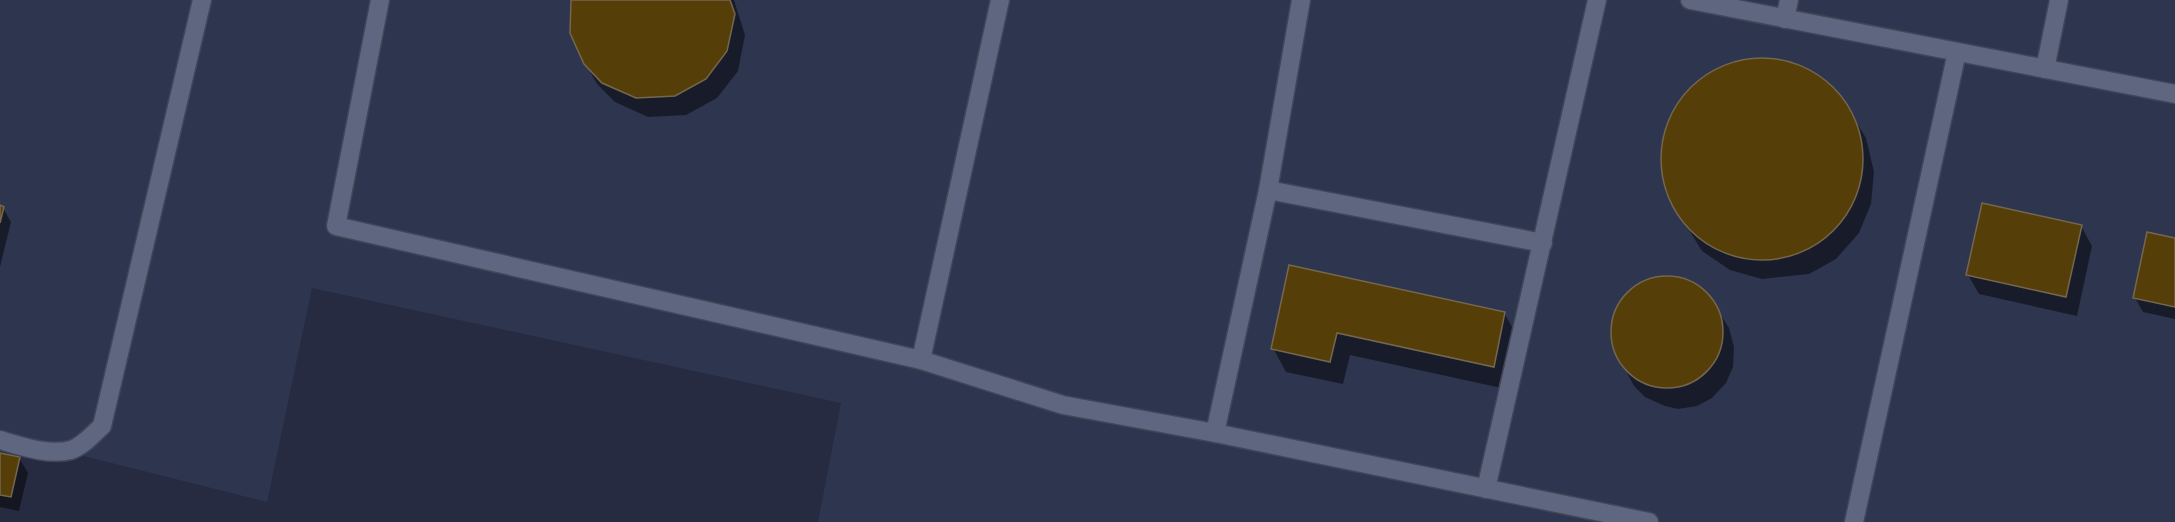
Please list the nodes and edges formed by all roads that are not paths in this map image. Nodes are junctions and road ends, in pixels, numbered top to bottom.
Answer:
1 (202, 0) edge
2 (380, 0) edge
3 (1000, 0) edge
4 (1300, 0) edge
5 (1597, 0) edge
6 (1690, 0) edge
7 (1790, 0) edge
8 (2059, 0) edge
9 (1785, 19) junction
10 (1957, 52) junction
11 (2045, 69) junction
12 (2175, 94) edge
13 (1268, 190) junction
14 (1543, 243) junction
15 (921, 360) junction
16 (1215, 433) junction
17 (0, 440) edge
18 (1486, 489) junction
19 (1648, 522) edge
20 (1854, 522) edge

1 - 17 lane
2 - 15 lane
3 - 15 lane
4 - 13 lane
5 - 14 lane
6 - 9 lane
7 - 9 lane
8 - 11 lane
9 - 10 lane
10 - 11 lane
10 - 20 lane
11 - 12 lane
13 - 14 lane
13 - 16 lane
14 - 18 lane
15 - 16 lane
16 - 18 lane
18 - 19 lane

